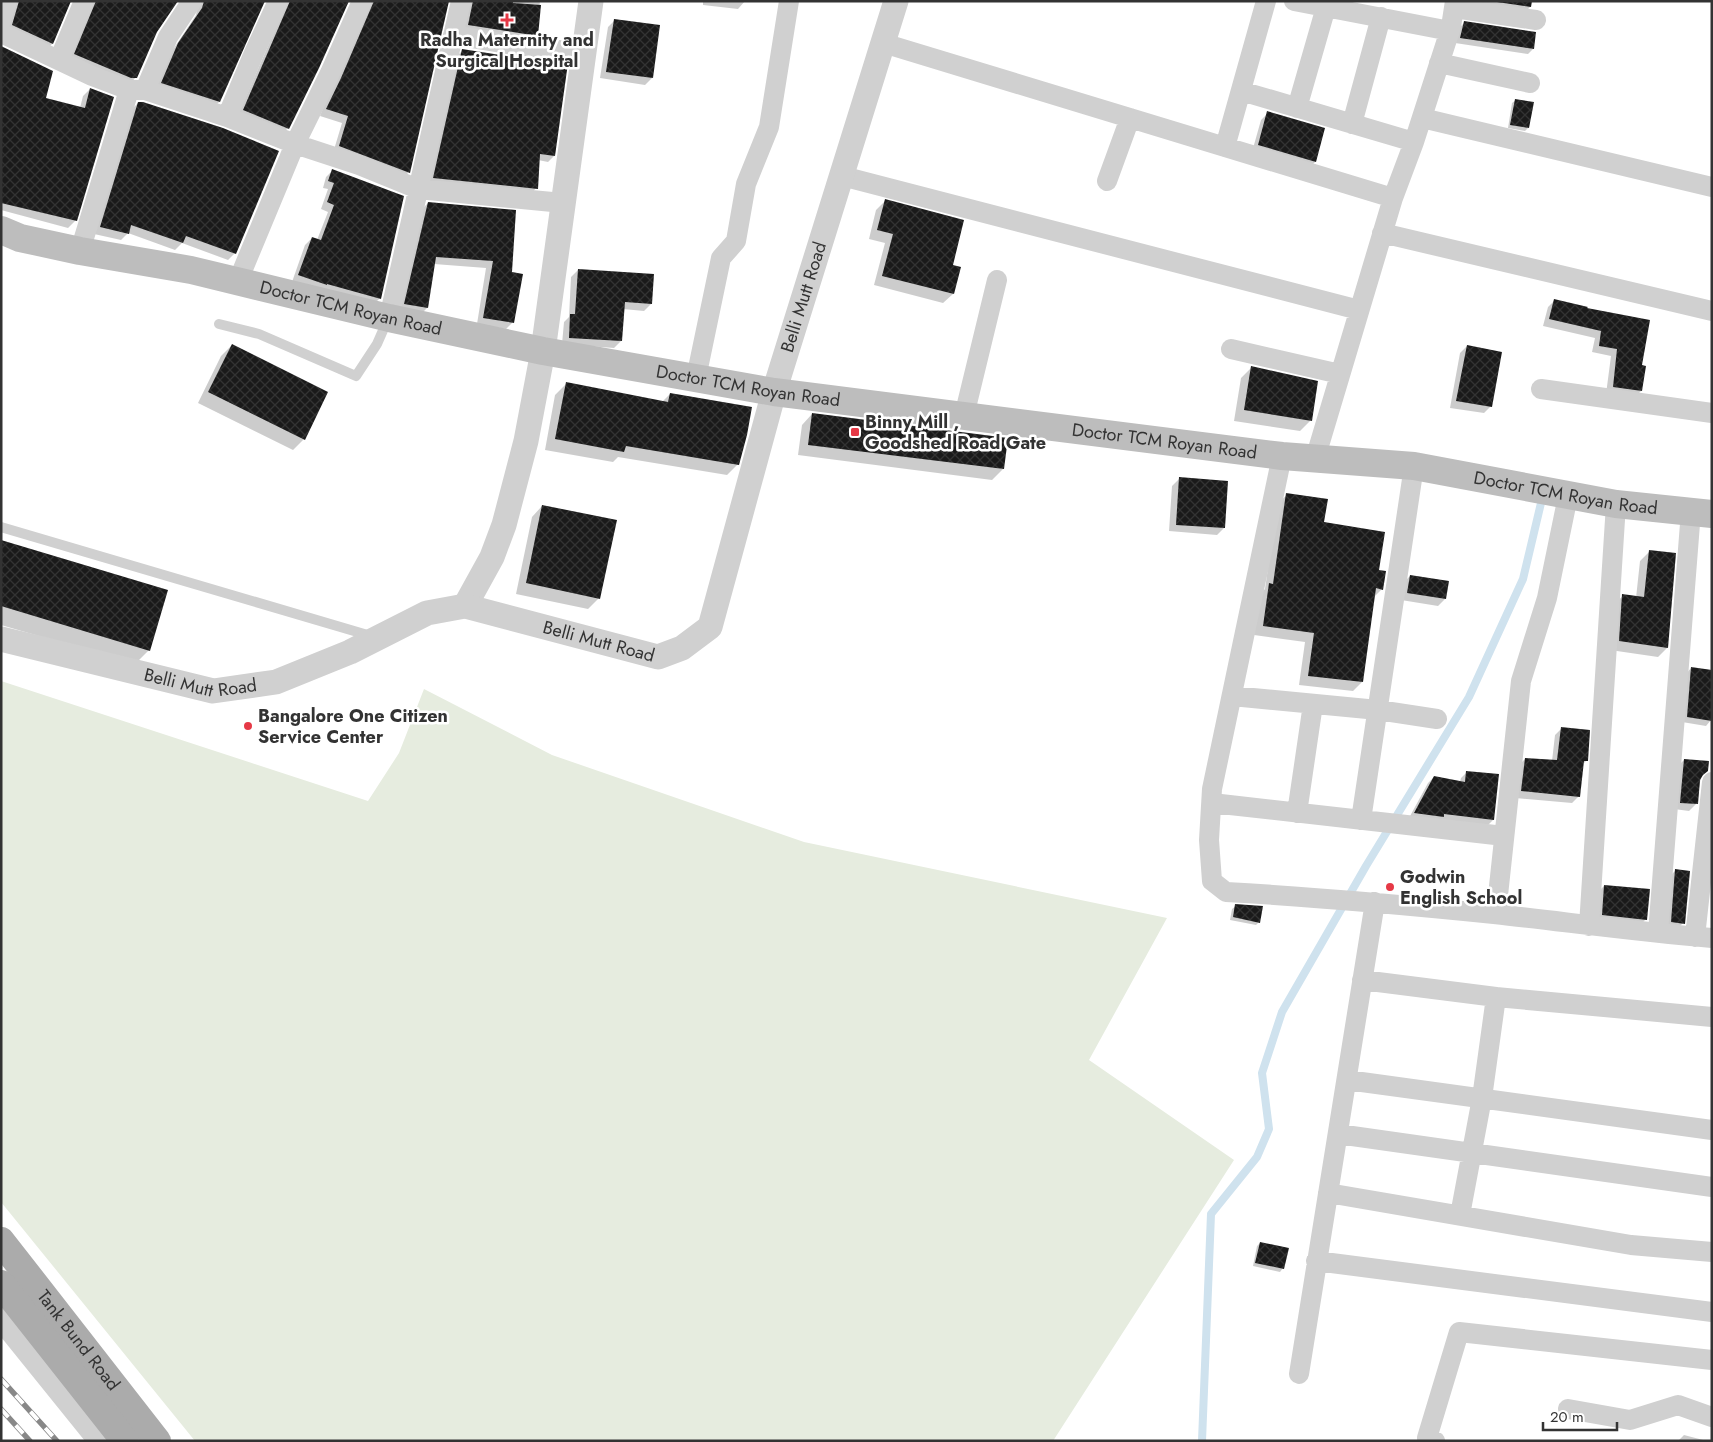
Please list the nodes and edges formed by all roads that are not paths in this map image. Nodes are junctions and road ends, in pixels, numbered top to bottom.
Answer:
1 (7, 1) edge
2 (84, 1) edge
3 (192, 1) edge
4 (278, 1) edge
5 (362, 1) edge
6 (461, 1) edge
7 (591, 1) edge
8 (789, 1) edge
9 (896, 1) edge
10 (1266, 1) edge
11 (1294, 1) edge
12 (1455, 5) edge
13 (1326, 7) junction
14 (1381, 17) junction
15 (1536, 20) dead end
16 (1, 21) edge
17 (1450, 31) junction
18 (1, 33) edge
19 (452, 35) junction
20 (883, 43) junction
21 (584, 52) junction
22 (60, 60) junction
23 (1440, 63) junction
24 (1530, 83) dead end
25 (137, 90) junction
26 (1241, 91) junction
27 (1297, 108) junction
28 (228, 117) junction
29 (1130, 118) junction
30 (1422, 118) junction
31 (1352, 124) junction
32 (1414, 142) junction
33 (295, 144) junction
34 (1225, 147) junction
35 (842, 176) junction
36 (1107, 181) dead end
37 (1712, 187) edge
38 (418, 189) junction
39 (1393, 198) junction
40 (563, 203) junction
41 (1, 230) edge
42 (1382, 233) junction
43 (80, 251) junction
44 (996, 280) dead end
45 (238, 281) junction
46 (1359, 310) junction
47 (1712, 311) edge
48 (389, 318) junction
49 (219, 324) dead end
50 (1231, 349) dead end
51 (543, 351) junction
52 (1340, 374) junction
53 (696, 378) junction
54 (1541, 389) dead end
55 (774, 392) junction
56 (1712, 413) edge
57 (964, 416) junction
58 (1282, 456) junction
59 (1314, 459) junction
60 (1414, 466) junction
61 (1568, 496) junction
62 (1616, 504) junction
63 (1701, 513) edge
64 (1, 527) edge
65 (465, 606) junction
66 (377, 638) junction
67 (1, 639) edge
68 (1232, 696) junction
69 (1313, 704) junction
70 (1378, 710) junction
71 (1437, 719) dead end
72 (1712, 782) edge
73 (1212, 803) junction
74 (1297, 813) junction
75 (1370, 821) junction
76 (1504, 836) junction
77 (1357, 901) junction
78 (1496, 914) junction
79 (1589, 926) junction
80 (1658, 933) junction
81 (1704, 937) edge
82 (1362, 980) junction
83 (1496, 998) junction
84 (1712, 1017) edge
85 (1347, 1080) junction
86 (1482, 1098) junction
87 (1712, 1130) edge
88 (1338, 1134) junction
89 (1473, 1153) junction
90 (1712, 1187) edge
91 (1328, 1193) junction
92 (1460, 1215) junction
93 (1, 1241) edge
94 (1712, 1252) edge
95 (1316, 1261) junction
96 (1, 1284) edge
97 (1712, 1312) edge
98 (1, 1317) edge
99 (1712, 1360) edge
100 (1299, 1374) dead end
101 (1568, 1409) dead end
102 (1712, 1417) edge
103 (101, 1441) edge
104 (125, 1441) edge
105 (157, 1441) edge
106 (1435, 1441) edge

1 - 16 street
2 - 22 street
3 - 25 street
4 - 28 street
5 - 33 street
6 - 19 street
7 - 21 street
8 - 53 street
9 - 20 street, Belli Mutt Road
10 - 26 street
11 - 13 street
12 - 15 street
12 - 17 street
13 - 14 street
13 - 27 street
14 - 17 street
14 - 31 street
17 - 23 street
18 - 22 street
19 - 21 street
19 - 38 street
20 - 29 street
20 - 35 street, Belli Mutt Road
21 - 40 street
22 - 25 street
23 - 24 street
23 - 30 street
25 - 28 street
25 - 43 street
26 - 27 street
26 - 34 street
27 - 31 street
28 - 33 street
29 - 34 street
29 - 36 street
30 - 32 street
30 - 37 street
31 - 32 street
32 - 39 street
33 - 38 street
33 - 45 street
34 - 39 street
35 - 46 street
35 - 55 street, Belli Mutt Road
38 - 40 street
38 - 48 street
39 - 42 street
40 - 51 street
41 - 43 main road, Doctor TCM Royan Road
42 - 46 street
42 - 47 street
43 - 45 main road, Doctor TCM Royan Road
44 - 57 street
45 - 48 main road, Doctor TCM Royan Road
46 - 52 street
48 - 49 lane
48 - 51 main road, Doctor TCM Royan Road
50 - 52 street
51 - 53 main road, Doctor TCM Royan Road
51 - 65 street
52 - 59 street
53 - 55 main road, Doctor TCM Royan Road
54 - 56 street
55 - 57 main road, Doctor TCM Royan Road
55 - 65 street, Belli Mutt Road
57 - 58 main road, Doctor TCM Royan Road
58 - 59 main road, Doctor TCM Royan Road
58 - 68 street
59 - 60 main road, Doctor TCM Royan Road
60 - 61 main road, Doctor TCM Royan Road
60 - 70 street
61 - 62 main road, Doctor TCM Royan Road
61 - 76 street
62 - 63 main road, Doctor TCM Royan Road
62 - 79 street
63 - 80 street
64 - 66 lane
65 - 66 street, Belli Mutt Road
66 - 67 street, Belli Mutt Road
68 - 69 street
68 - 73 street
69 - 70 street
69 - 74 street
70 - 71 street
70 - 75 street
72 - 81 street
73 - 74 street
73 - 77 street
74 - 75 street
75 - 76 street
76 - 78 street
77 - 78 street
77 - 82 street
78 - 79 street
79 - 80 street
80 - 81 street
82 - 83 street
82 - 85 street
83 - 84 street
83 - 86 street
85 - 86 street
85 - 88 street
86 - 87 street
86 - 89 street
88 - 89 street
88 - 91 street
89 - 90 street
89 - 92 street
91 - 92 street
91 - 95 street
92 - 94 street
93 - 105 main road, Tank Bund Road
95 - 97 street
95 - 100 street
96 - 104 main road, Tank Bund Road
98 - 103 street
99 - 106 street
101 - 102 street

